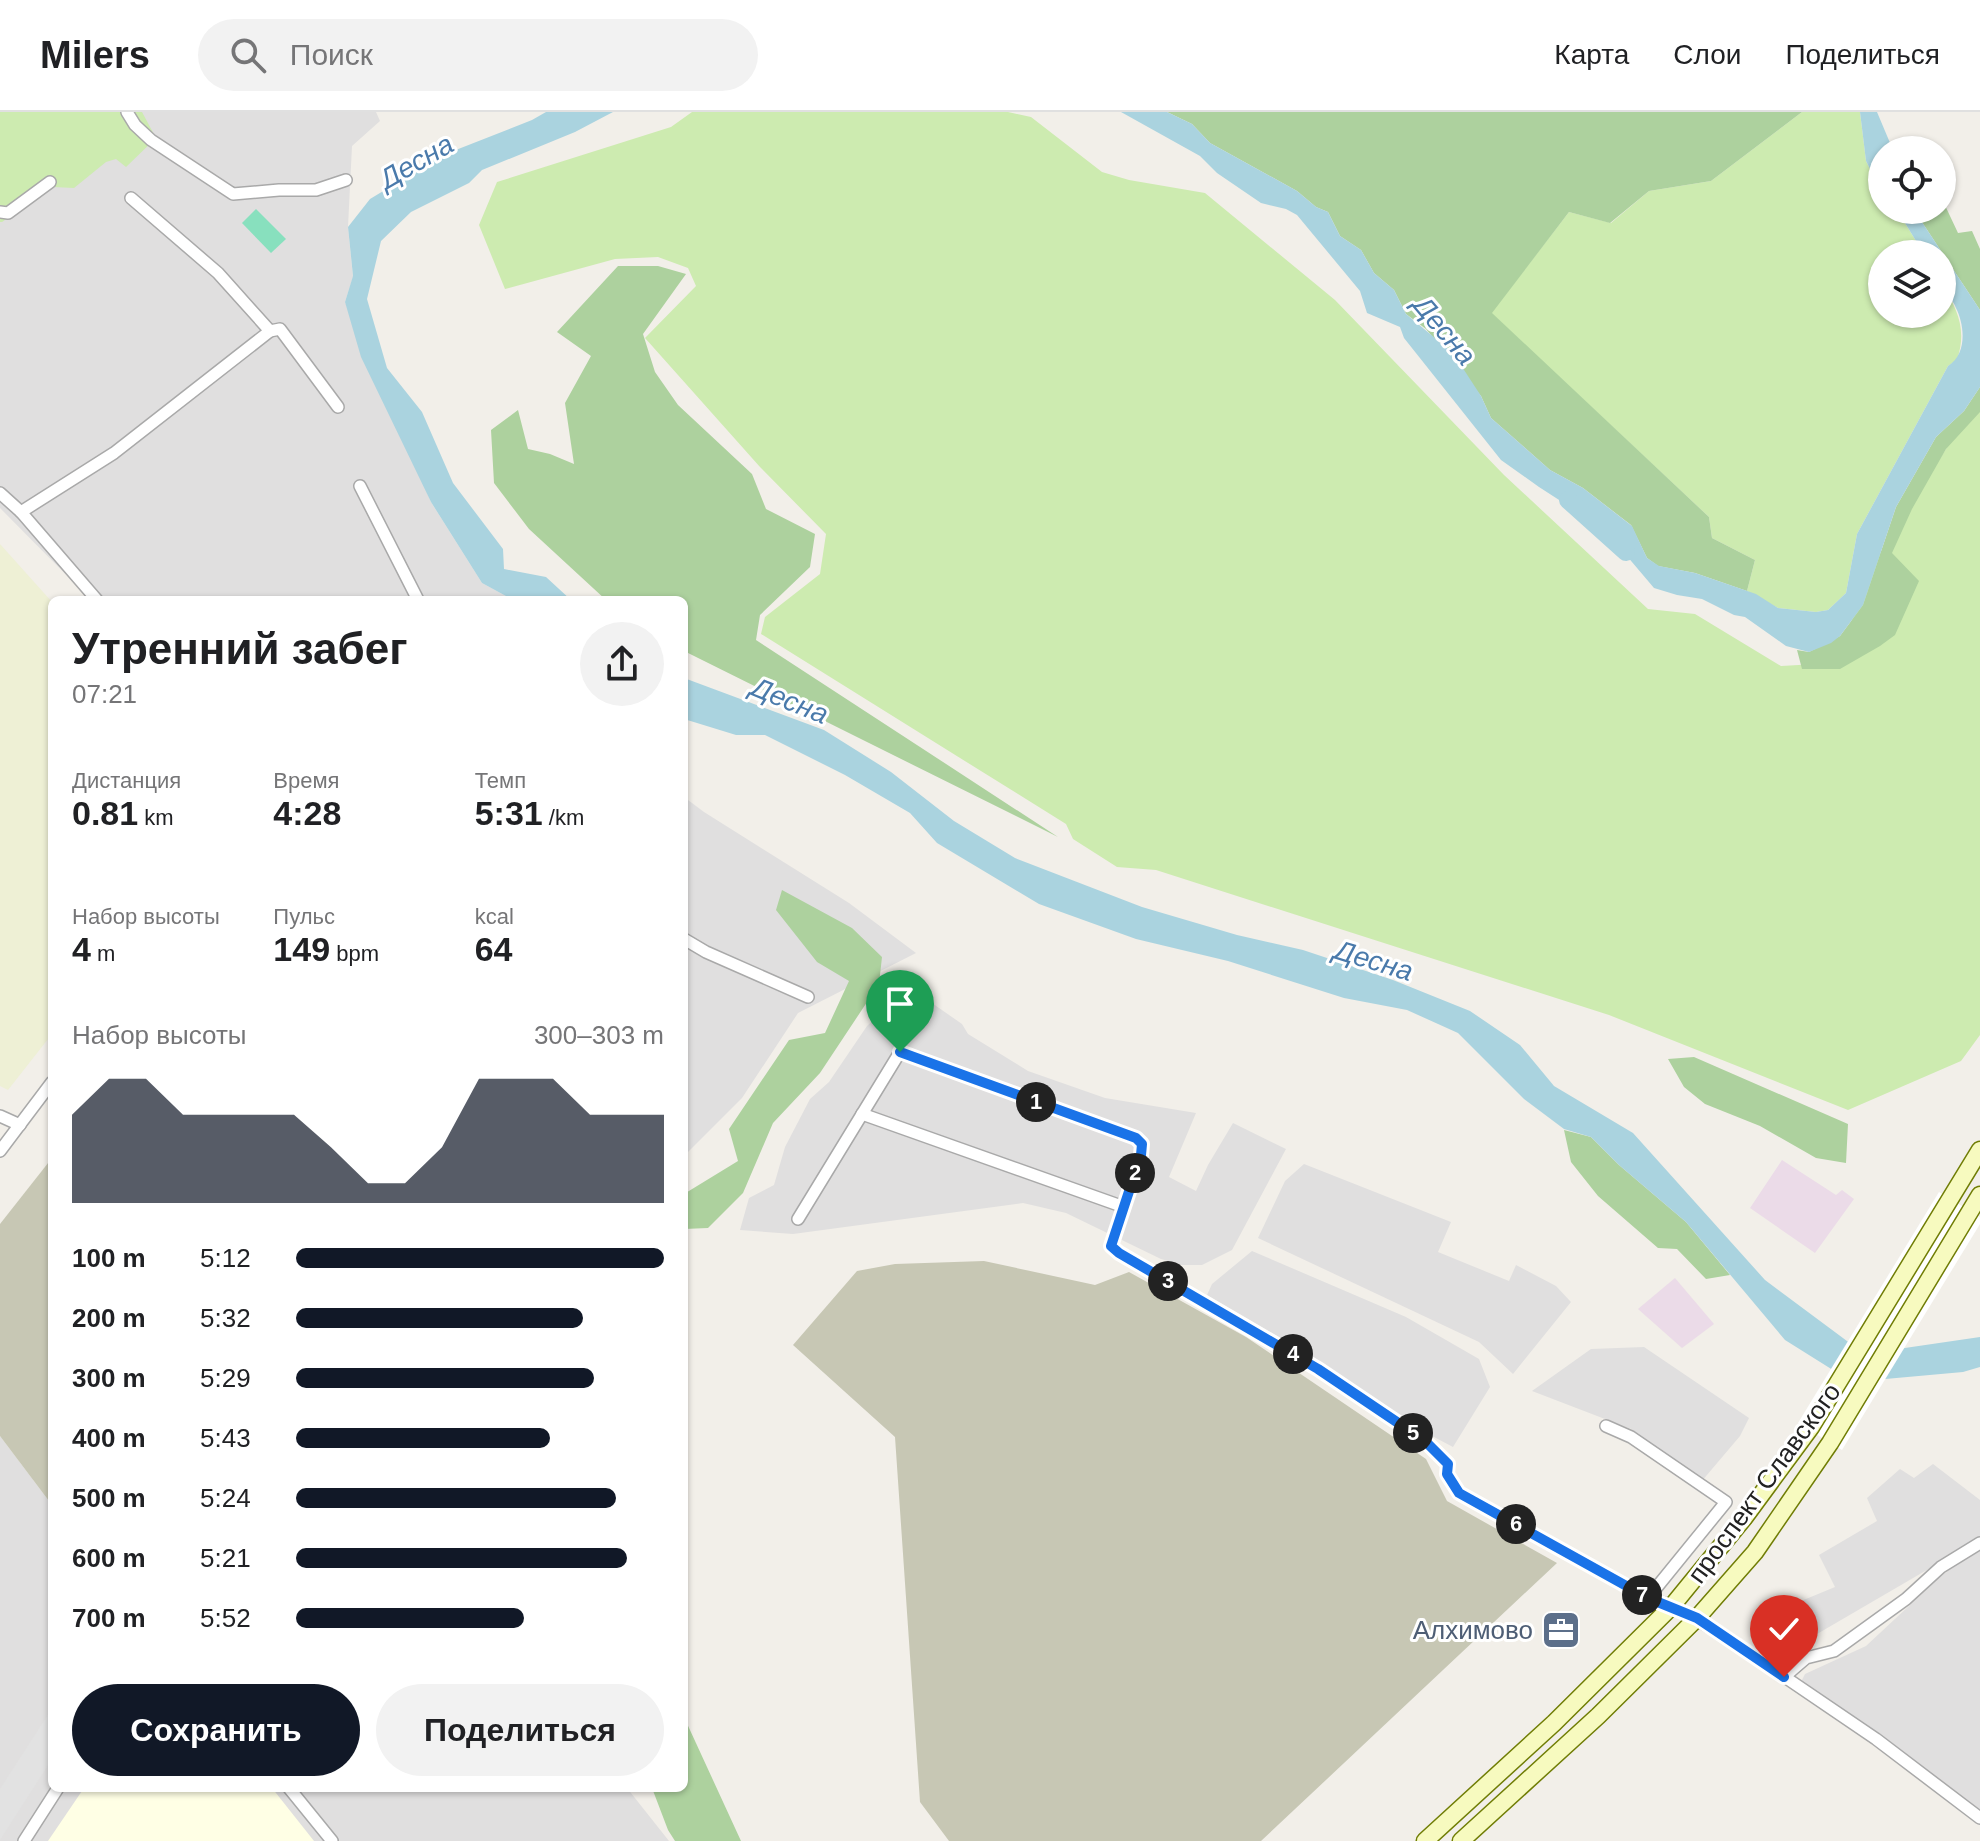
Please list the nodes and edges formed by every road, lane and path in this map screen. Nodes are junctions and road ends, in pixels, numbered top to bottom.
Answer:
1 (127, 112) edge
2 (346, 180) dead end
3 (50, 182) dead end
4 (131, 198) dead end
5 (0, 212) edge
6 (270, 331) junction
7 (338, 407) dead end
8 (360, 486) dead end
9 (0, 493) edge
10 (21, 512) junction
11 (94, 596) edge
12 (416, 596) edge
13 (688, 941) edge
14 (808, 997) dead end
15 (48, 1087) edge
16 (862, 1114) junction
17 (0, 1116) edge
18 (20, 1125) junction
19 (1980, 1150) edge
20 (0, 1151) edge
21 (1978, 1198) edge
22 (1124, 1207) junction
23 (798, 1219) dead end
24 (1606, 1426) dead end
25 (1980, 1543) edge
26 (1648, 1598) junction
27 (1672, 1606) junction
28 (1697, 1618) junction
29 (1784, 1677) junction
30 (55, 1792) edge
31 (292, 1792) edge
32 (1980, 1818) edge
33 (24, 1841) edge
34 (332, 1841) edge
35 (1425, 1841) edge
36 (1461, 1841) edge

1 - 2 street
3 - 5 street
4 - 6 street
6 - 7 street
6 - 10 street
8 - 12 street
9 - 10 street
10 - 11 street
13 - 14 street
15 - 18 street
16 - 22 street
16 - 22 street
16 - 23 street
17 - 18 street
18 - 20 street
19 - 27 main road, проспект Славского
21 - 28 main road, проспект Славского
22 - 26 street
24 - 26 street
25 - 29 street
26 - 27 street
27 - 28 street
27 - 35 main road, проспект Славского
28 - 29 street
28 - 36 main road, проспект Славского
29 - 32 street
30 - 33 street
31 - 34 street

